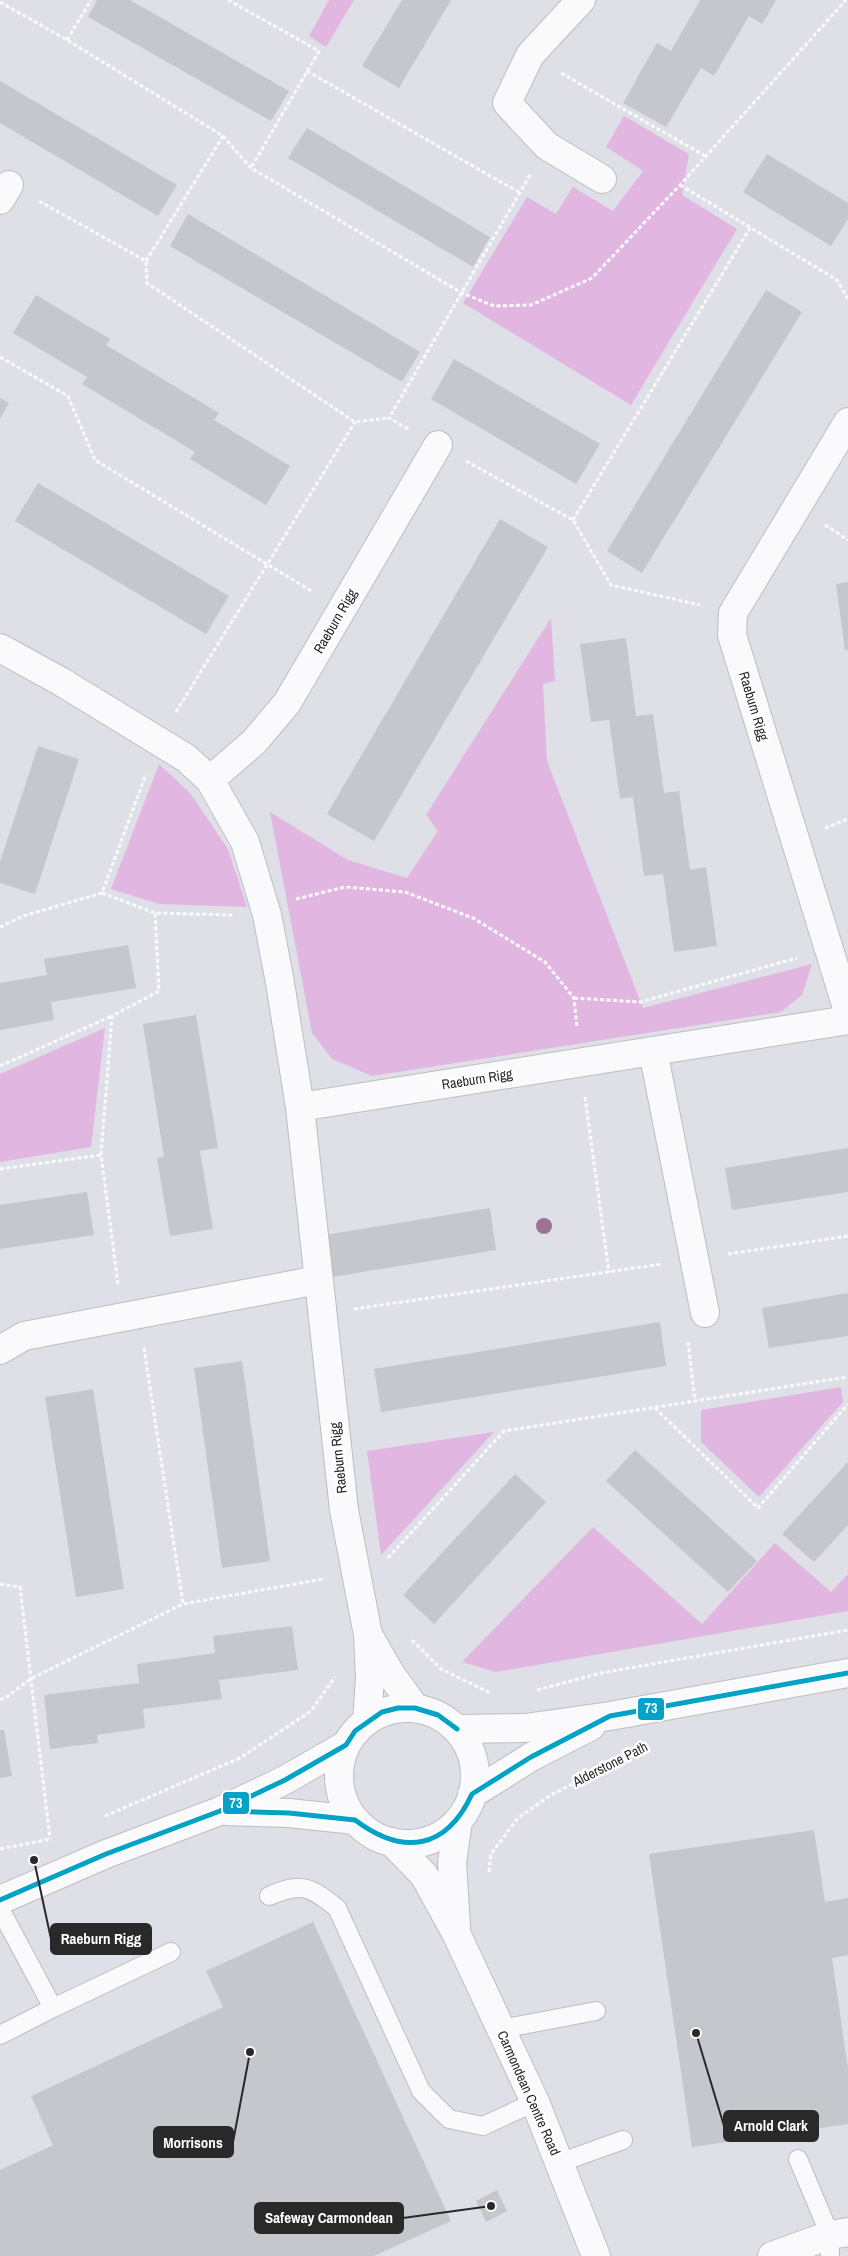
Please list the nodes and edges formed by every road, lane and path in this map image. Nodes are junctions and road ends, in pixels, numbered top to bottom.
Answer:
1 (91, 0) edge
2 (228, 0) edge
3 (581, 0) edge
4 (846, 0) edge
5 (0, 2) edge
6 (67, 40) junction
7 (530, 55) junction
8 (307, 71) junction
9 (223, 136) junction
10 (547, 146) junction
11 (705, 156) junction
12 (251, 168) junction
13 (602, 179) dead end
14 (680, 185) junction
15 (4, 192) edge
16 (520, 193) junction
17 (750, 228) junction
18 (146, 261) junction
19 (462, 293) junction
20 (848, 299) edge
21 (0, 358) edge
22 (389, 418) junction
23 (355, 422) junction
24 (848, 422) edge
25 (438, 445) junction
26 (573, 520) junction
27 (267, 564) junction
28 (341, 610) junction
29 (734, 613) junction
30 (0, 648) edge
31 (159, 740) junction
32 (210, 780) junction
33 (102, 893) junction
34 (266, 911) junction
35 (155, 913) junction
36 (0, 927) edge
37 (829, 949) junction
38 (574, 998) junction
39 (848, 1011) edge
40 (112, 1016) junction
41 (848, 1020) edge
42 (654, 1051) junction
43 (581, 1063) junction
44 (0, 1066) edge
45 (300, 1107) junction
46 (101, 1155) junction
47 (0, 1169) edge
48 (848, 1236) edge
49 (694, 1258) junction
50 (608, 1273) junction
51 (318, 1280) junction
52 (705, 1313) joint
53 (322, 1314) junction
54 (131, 1315) junction
55 (0, 1350) edge
56 (848, 1377) edge
57 (696, 1401) junction
58 (848, 1404) edge
59 (654, 1407) junction
60 (357, 1574) junction
61 (0, 1584) edge
62 (183, 1604) junction
63 (368, 1635) junction
64 (408, 1635) dead end
65 (340, 1671) dead end
66 (848, 1673) edge
67 (32, 1678) junction
68 (495, 1696) dead end
69 (0, 1699) edge
70 (415, 1708) junction
71 (610, 1716) junction
72 (367, 1721) junction
73 (458, 1729) junction
74 (652, 1743) dead end
75 (346, 1745) junction
76 (472, 1794) junction
77 (220, 1811) junction
78 (104, 1816) dead end
79 (355, 1820) junction
80 (458, 1821) junction
81 (59, 1835) dead end
82 (50, 1839) junction
83 (392, 1842) junction
84 (0, 1849) edge
85 (487, 1882) dead end
86 (269, 1896) dead end
87 (0, 1900) edge
88 (0, 1909) edge
89 (456, 1933) junction
90 (171, 1952) dead end
91 (53, 2008) junction
92 (596, 2012) dead end
93 (501, 2029) junction
94 (0, 2035) edge
95 (535, 2102) junction
96 (623, 2140) dead end
97 (798, 2159) dead end
98 (559, 2163) junction
99 (836, 2241) edge
100 (596, 2256) edge
101 (772, 2256) edge

1 - 6 path
2 - 8 path
3 - 7 street
4 - 11 path
5 - 6 path
6 - 9 path
7 - 10 street
7 - 11 path
8 - 12 path
8 - 16 path
9 - 12 path
9 - 18 path
10 - 13 street
10 - 16 path
11 - 14 path
12 - 19 path
14 - 17 path
14 - 19 path
15 - 18 path
16 - 19 path
17 - 20 path
17 - 26 path
18 - 23 path
19 - 22 path
21 - 27 path
22 - 23 path
22 - 25 path
23 - 27 path
24 - 29 street, Raeburn Rigg
25 - 26 path
25 - 28 street, Raeburn Rigg
26 - 29 path
27 - 28 path
27 - 31 path
28 - 32 street, Raeburn Rigg
29 - 37 street, Raeburn Rigg
30 - 31 street, Raeburn Rigg
31 - 32 street, Raeburn Rigg
31 - 33 path
32 - 34 street, Raeburn Rigg
33 - 35 path
33 - 36 path
34 - 35 path
34 - 38 path
34 - 45 street, Raeburn Rigg
35 - 40 path
37 - 38 path
37 - 39 street, Raeburn Rigg
38 - 43 path
40 - 44 path
40 - 46 path
41 - 42 street, Raeburn Rigg
42 - 43 street, Raeburn Rigg
42 - 49 street
43 - 45 street, Raeburn Rigg
43 - 50 path
45 - 51 street, Raeburn Rigg
46 - 47 path
46 - 54 path
48 - 49 path
49 - 50 path
49 - 52 street
50 - 53 path
51 - 53 street, Raeburn Rigg
51 - 54 street
52 - 57 path
53 - 60 street, Raeburn Rigg
54 - 55 street
54 - 62 path
56 - 57 path
57 - 59 path
58 - 59 path
59 - 60 path
60 - 62 path
60 - 63 street, Raeburn Rigg
61 - 67 path
62 - 67 path
63 - 70 street, Raeburn Rigg
63 - 72 street, Raeburn Rigg
64 - 68 path
65 - 78 path
66 - 71 street
67 - 69 path
67 - 82 path
70 - 72 street
70 - 73 street
71 - 73 street
71 - 76 street
72 - 75 street
73 - 76 street
74 - 85 path, Alderstone Path
75 - 77 street
75 - 79 street
76 - 80 street
77 - 79 street
77 - 87 street
79 - 83 street
80 - 83 street
80 - 89 street, Carmondean Centre Road
81 - 82 path
82 - 84 path
83 - 89 street, Carmondean Centre Road
86 - 95 lane
88 - 91 lane
89 - 93 street, Carmondean Centre Road
90 - 91 lane
91 - 94 lane
92 - 93 lane
93 - 95 street, Carmondean Centre Road
95 - 98 street, Carmondean Centre Road
96 - 98 lane
97 - 99 lane
98 - 100 street, Carmondean Centre Road
99 - 101 street

